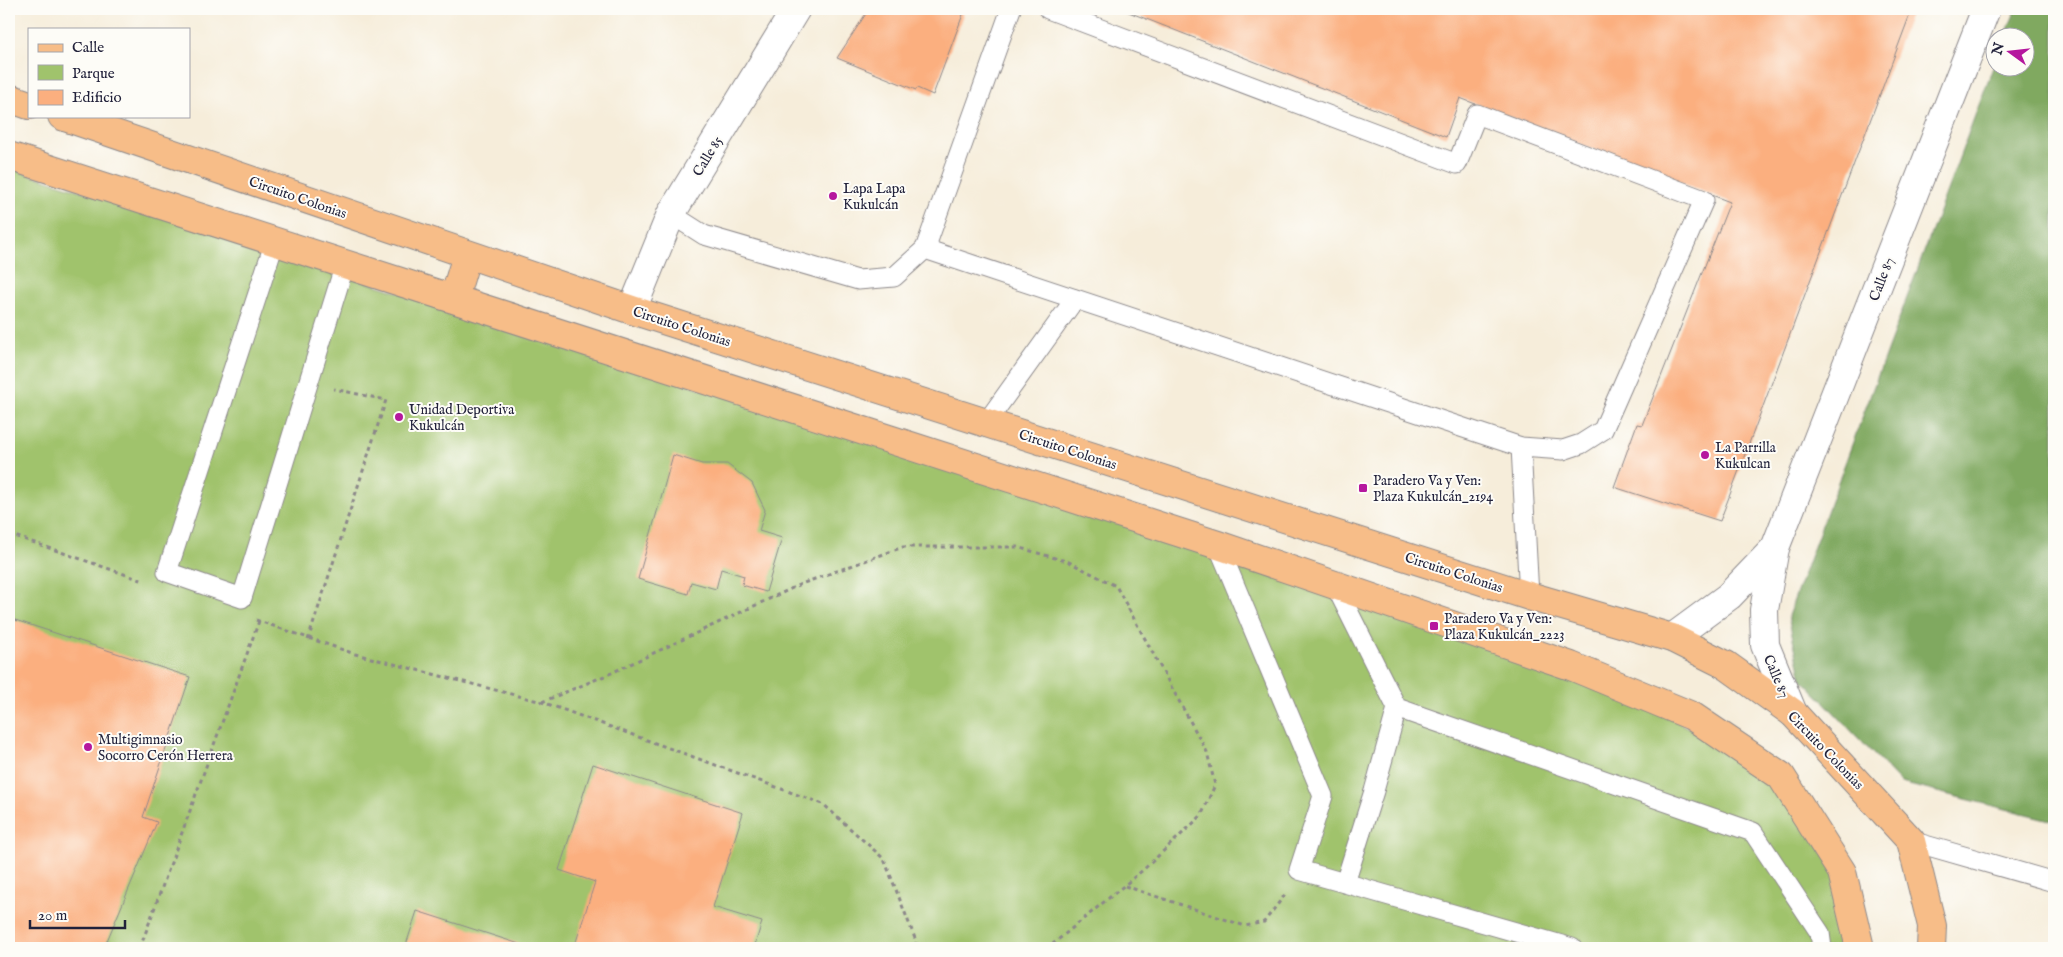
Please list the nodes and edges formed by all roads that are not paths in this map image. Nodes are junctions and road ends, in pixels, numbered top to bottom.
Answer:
1 (796, 9) edge
2 (1011, 9) edge
3 (1048, 9) edge
4 (1986, 9) edge
5 (9, 98) edge
6 (28, 105) edge
7 (68, 118) edge
8 (9, 156) edge
9 (671, 214) junction
10 (275, 241) junction
11 (925, 249) junction
12 (467, 255) junction
13 (345, 264) junction
14 (454, 298) junction
15 (1075, 299) junction
16 (632, 310) junction
17 (986, 422) junction
18 (1521, 447) junction
19 (1218, 545) junction
20 (1775, 548) junction
21 (1336, 585) junction
22 (1529, 596) junction
23 (1672, 638) junction
24 (1397, 708) junction
25 (1793, 713) junction
26 (1912, 841) junction
27 (2054, 882) edge
28 (1345, 883) junction
29 (1572, 948) edge
30 (1822, 948) edge
31 (1860, 948) edge
32 (1931, 948) edge

1 - 9 street, Calle 85
2 - 11 lane
3 - 18 lane
4 - 20 street, Calle 87
5 - 6 main road
7 - 12 main road, Circuito Colonias
8 - 10 main road
9 - 11 lane
9 - 16 street, Calle 85
10 - 13 main road
10 - 13 lane
11 - 15 lane
12 - 14 main road
12 - 16 main road, Circuito Colonias
13 - 14 main road
14 - 19 main road
15 - 17 lane
15 - 18 lane
16 - 17 main road, Circuito Colonias
17 - 22 main road, Circuito Colonias
18 - 22 lane
19 - 21 main road
19 - 28 lane
20 - 23 street, Calle 87
20 - 25 street, Calle 87
21 - 24 lane
21 - 31 main road
22 - 23 main road, Circuito Colonias
23 - 25 main road, Circuito Colonias
24 - 28 lane
24 - 30 lane
25 - 26 main road, Circuito Colonias
26 - 27 lane
26 - 32 main road, Circuito Colonias
28 - 29 lane

